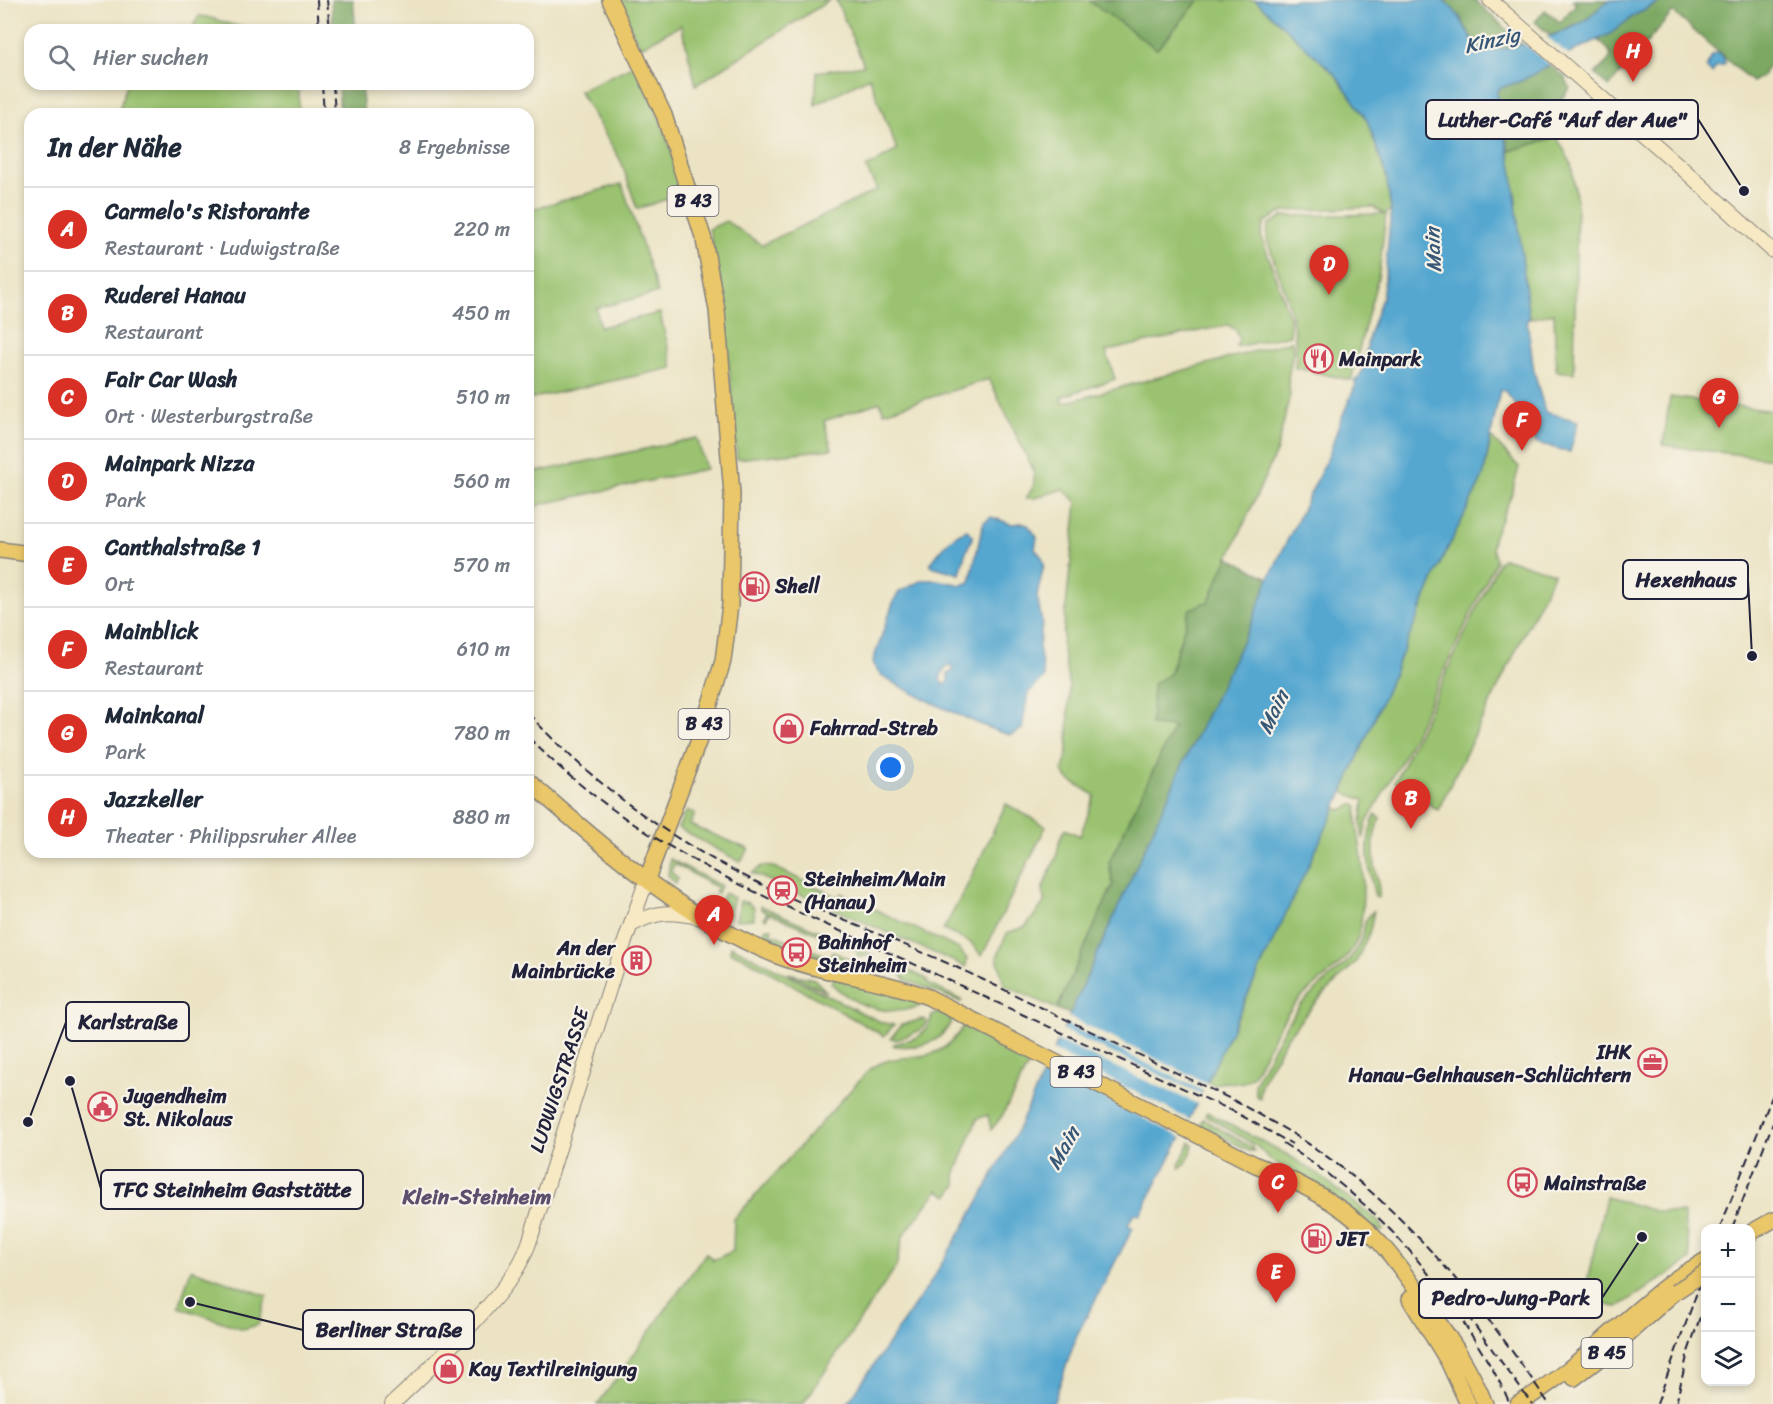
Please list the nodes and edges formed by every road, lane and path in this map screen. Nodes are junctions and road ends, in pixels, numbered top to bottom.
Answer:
1 (610, 0) edge
2 (1490, 0) edge
3 (1773, 251) edge
4 (0, 550) edge
5 (24, 553) edge
6 (534, 787) edge
7 (659, 844) junction
8 (621, 860) junction
9 (647, 879) junction
10 (702, 918) junction
11 (631, 925) junction
12 (1773, 1220) edge
13 (1755, 1230) edge
14 (1773, 1232) edge
15 (1755, 1242) edge
16 (1375, 1244) junction
17 (1701, 1264) edge
18 (1701, 1274) edge
19 (1674, 1286) junction
20 (392, 1404) edge
21 (1468, 1404) edge
22 (1485, 1404) edge
23 (1518, 1404) edge
24 (1531, 1404) edge

1 - 7 main road, B 43
2 - 3 main road
4 - 5 main road
6 - 8 main road
7 - 8 main road
7 - 9 main road, B 43
8 - 9 main road
9 - 10 main road, B 43
9 - 11 main road, LUDWIGSTRASSE
10 - 11 main road
10 - 16 main road, B 43
11 - 20 main road, LUDWIGSTRASSE
12 - 13 main road
14 - 15 main road
16 - 21 main road, B 43
16 - 22 main road, B 43
17 - 19 main road, B 45
18 - 19 main road, B 45, bridge
19 - 23 main road, B 45
19 - 24 main road, B 45

